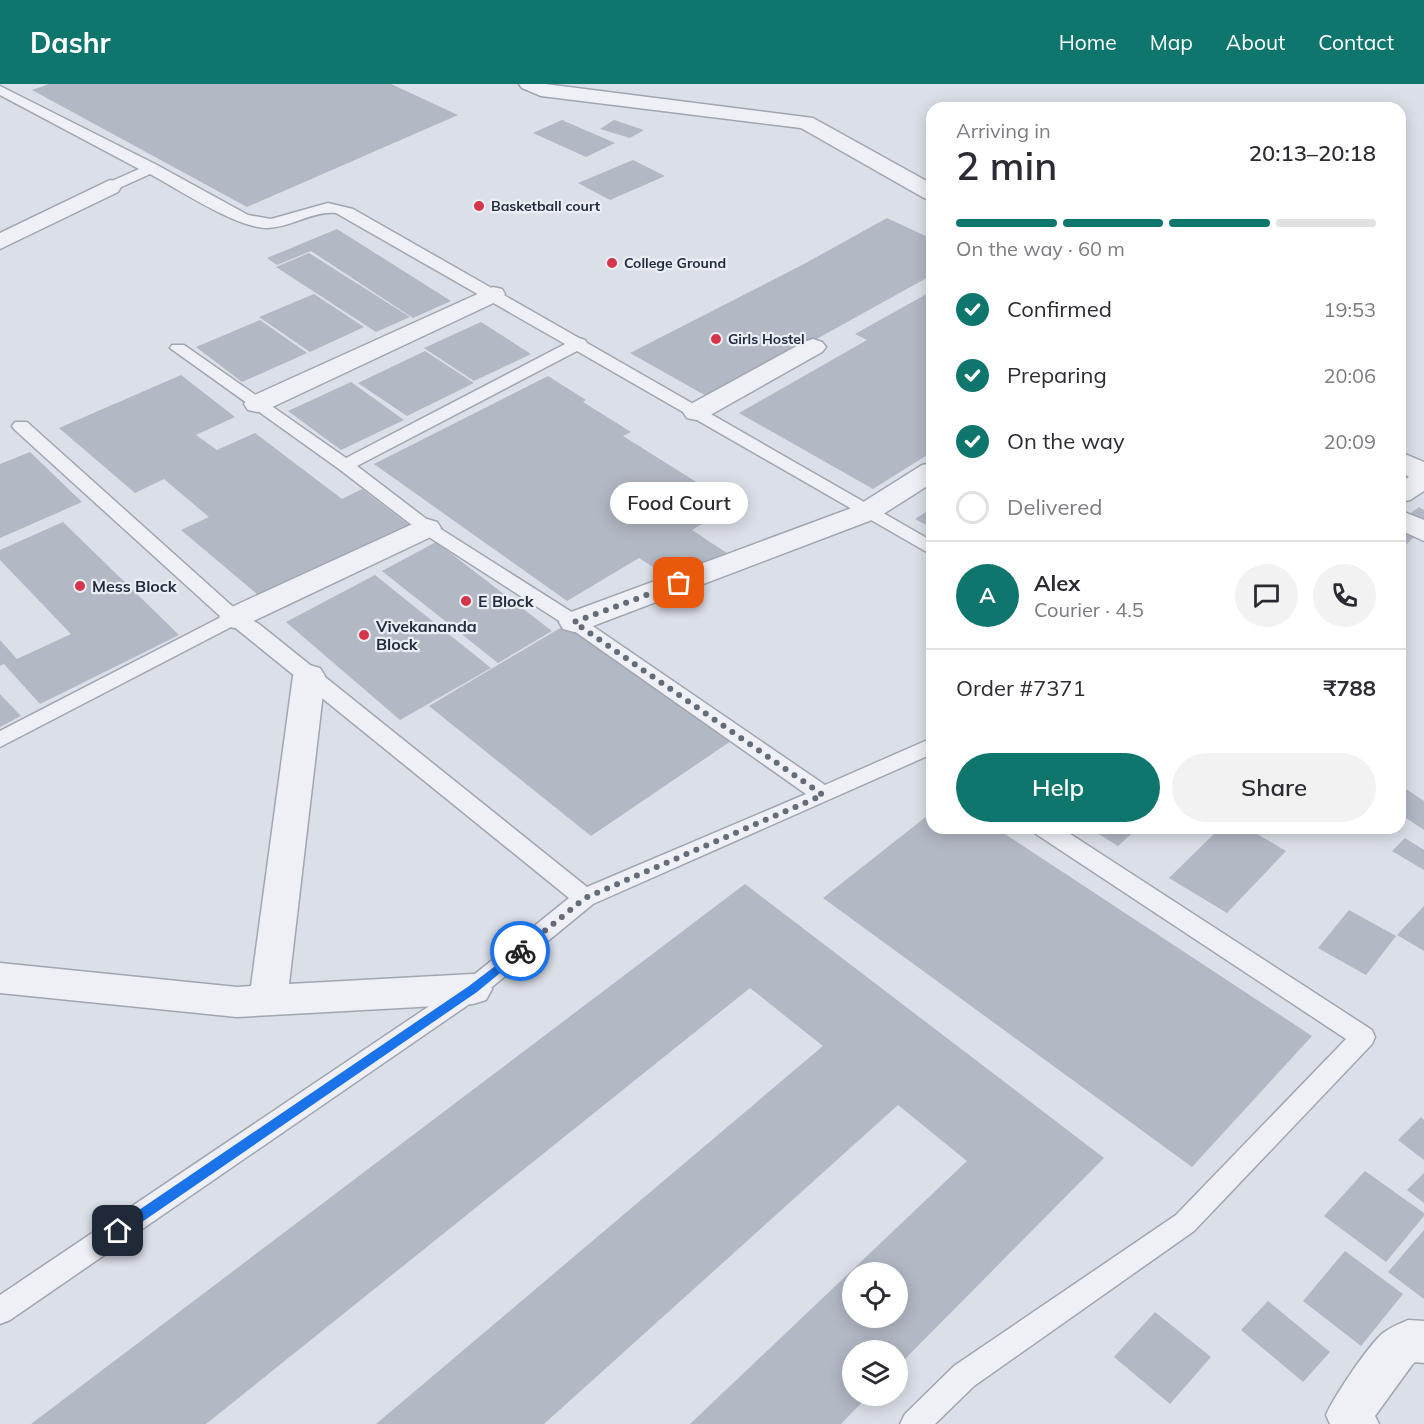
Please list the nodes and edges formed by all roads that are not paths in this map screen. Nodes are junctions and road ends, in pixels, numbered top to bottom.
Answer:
1 (529, 84) edge
2 (0, 90) edge
3 (152, 168) junction
4 (110, 187) joint
5 (926, 190) edge
6 (0, 242) edge
7 (494, 294) junction
8 (579, 343) junction
9 (813, 347) dead end
10 (178, 348) dead end
11 (256, 404) junction
12 (696, 412) junction
13 (21, 426) dead end
14 (1406, 464) edge
15 (345, 465) junction
16 (1424, 474) edge
17 (926, 475) edge
18 (1424, 479) edge
19 (867, 512) junction
20 (1409, 516) edge
21 (427, 528) junction
22 (926, 546) edge
23 (234, 618) junction
24 (574, 622) junction
25 (309, 676) junction
26 (0, 740) edge
27 (926, 750) edge
28 (823, 795) junction
29 (1053, 834) edge
30 (585, 898) junction
31 (0, 978) edge
32 (473, 989) junction
33 (268, 1000) junction
34 (0, 1311) edge
35 (1424, 1342) edge
36 (915, 1424) edge
37 (1356, 1424) edge

1 - 5 street
2 - 3 lane
3 - 4 lane
3 - 7 lane
4 - 6 street
7 - 8 lane
7 - 11 street
8 - 12 lane
8 - 15 lane
9 - 12 street
10 - 11 lane
11 - 15 lane
12 - 19 lane
13 - 23 lane
14 - 16 street
15 - 21 lane
17 - 19 street
18 - 20 street
19 - 22 lane
19 - 24 street
21 - 23 street
21 - 24 lane
23 - 25 lane
23 - 26 lane
24 - 28 lane
25 - 30 lane
25 - 33 street
27 - 28 lane
28 - 30 lane
29 - 36 lane
30 - 32 lane
31 - 33 street
32 - 33 street
32 - 34 lane
35 - 37 street

